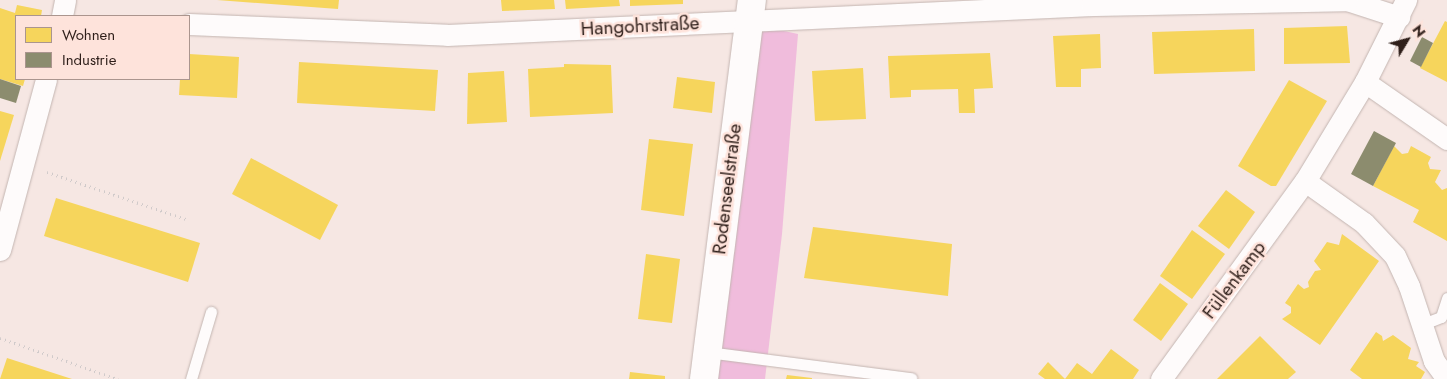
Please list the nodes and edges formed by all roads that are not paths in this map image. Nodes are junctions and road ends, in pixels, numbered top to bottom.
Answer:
1 (1347, 0) edge
2 (1092, 2) edge
3 (1402, 8) edge
4 (750, 11) edge
5 (190, 24) edge
6 (46, 80) edge
7 (1366, 82) junction
8 (1447, 140) edge
9 (1305, 181) junction
10 (0, 250) edge
11 (1447, 298) edge
12 (211, 312) dead end
13 (1423, 324) junction
14 (707, 352) junction
15 (911, 378) edge
16 (191, 379) edge
17 (704, 379) edge
18 (1161, 379) edge
19 (1447, 379) edge

1 - 2 street, Hangohrstraße
1 - 3 street, Hangohrstraße
2 - 4 street, Hangohrstraße
3 - 7 street, Füllenkamp
4 - 5 street, Hangohrstraße
4 - 14 main road, Rodenseelstraße
6 - 10 street
7 - 8 street
7 - 9 street, Füllenkamp
9 - 13 street
9 - 18 street, Füllenkamp
11 - 13 lane
12 - 16 lane
13 - 19 street
14 - 15 lane
14 - 17 main road, Rodenseelstraße

